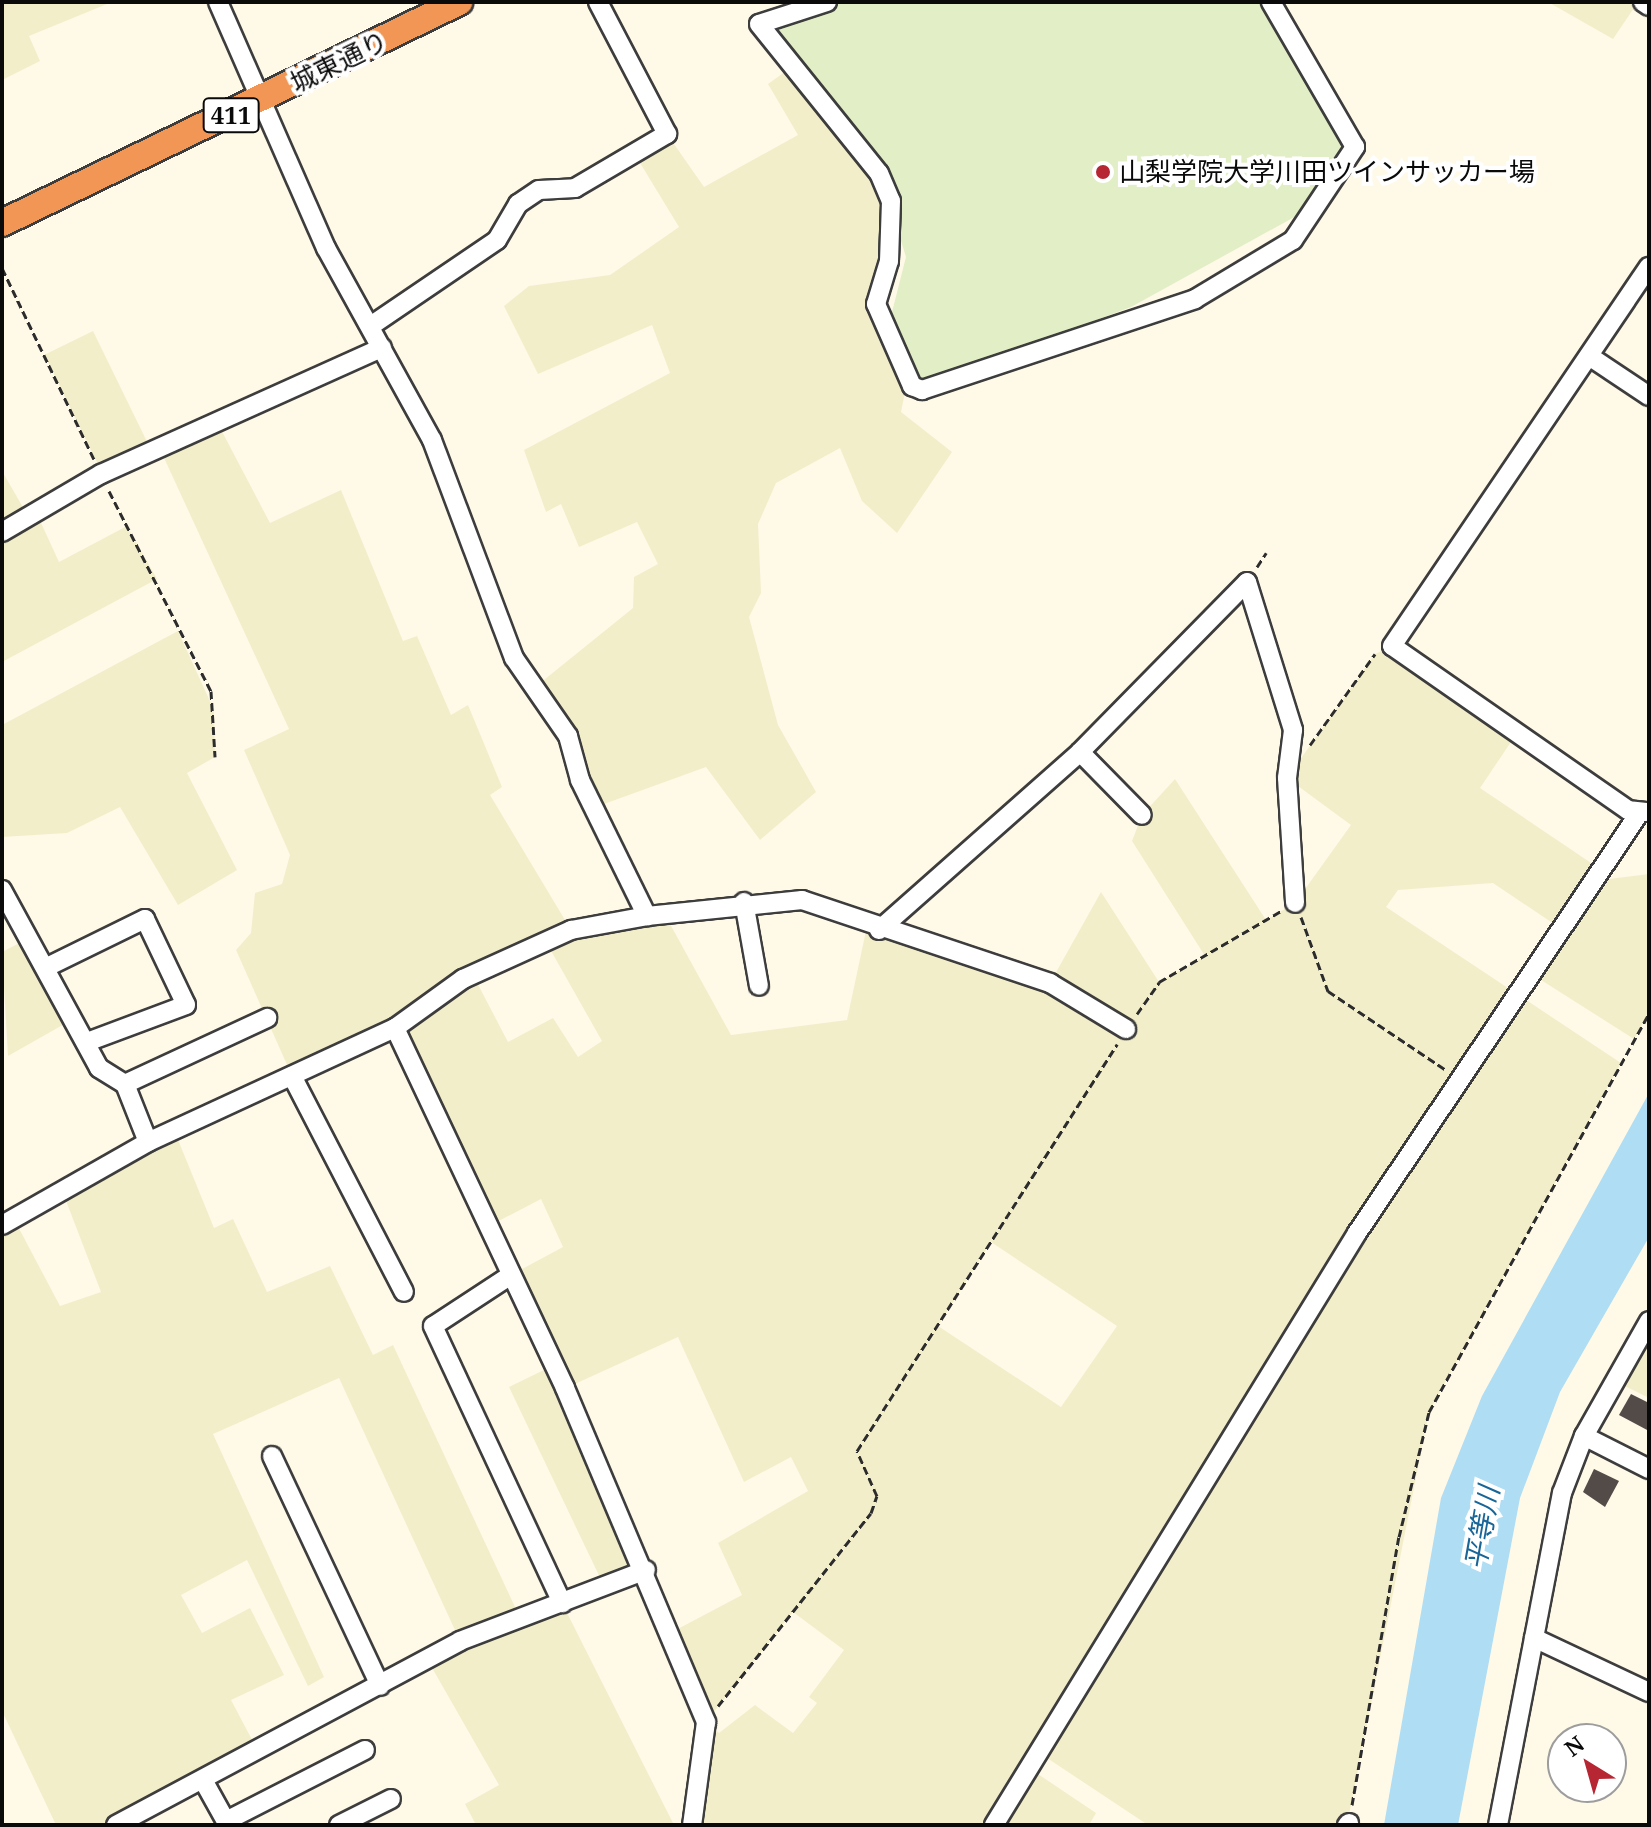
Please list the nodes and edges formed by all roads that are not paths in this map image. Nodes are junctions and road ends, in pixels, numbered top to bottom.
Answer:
1 (218, 2) edge
2 (459, 2) edge
3 (598, 2) edge
4 (827, 2) edge
5 (1271, 2) edge
6 (1643, 2) edge
7 (1649, 6) edge
8 (265, 98) junction
9 (2, 223) edge
10 (1649, 267) edge
11 (372, 325) junction
12 (382, 348) junction
13 (1589, 356) junction
14 (1649, 396) edge
15 (2, 532) edge
16 (1080, 752) junction
17 (1643, 813) edge
18 (1142, 815) dead end
19 (2, 890) edge
20 (744, 902) junction
21 (1295, 903) road end
22 (647, 916) junction
23 (879, 930) junction
24 (49, 966) junction
25 (759, 986) dead end
26 (267, 1018) dead end
27 (395, 1028) junction
28 (1126, 1029) road end
29 (87, 1042) junction
30 (292, 1076) junction
31 (125, 1084) junction
32 (148, 1142) junction
33 (2, 1225) edge
34 (511, 1275) junction
35 (404, 1292) dead end
36 (1649, 1321) edge
37 (1584, 1436) junction
38 (272, 1456) dead end
39 (1649, 1469) edge
40 (646, 1570) junction
41 (562, 1603) junction
42 (1534, 1638) junction
43 (380, 1686) junction
44 (1649, 1692) edge
45 (365, 1750) dead end
46 (203, 1780) junction
47 (391, 1799) dead end
48 (359, 1820) edge
49 (136, 1821) edge
50 (227, 1823) edge
51 (116, 1825) edge
52 (339, 1825) edge
53 (692, 1825) edge
54 (994, 1825) edge
55 (1498, 1825) edge

1 - 8 street
2 - 8 highway, 城東通り / 411
3 - 11 street
4 - 5 street
6 - 7 street
8 - 9 highway, 城東通り / 411
8 - 11 street
10 - 13 street
11 - 12 street
12 - 15 street
12 - 22 street
13 - 14 street
13 - 17 street
16 - 18 street
16 - 21 street
16 - 23 street
17 - 54 street
19 - 24 street
20 - 22 street
20 - 23 street
20 - 25 street
22 - 27 street
23 - 28 street
24 - 29 street
24 - 29 street
26 - 31 street
27 - 30 street
27 - 34 street
29 - 31 street
30 - 32 street
30 - 35 street
31 - 32 street
32 - 33 street
34 - 40 street
34 - 41 street
36 - 37 street
37 - 39 street
37 - 42 street
38 - 43 street
40 - 41 street
40 - 53 street
41 - 43 street
42 - 44 street
42 - 55 street
43 - 46 street
45 - 50 street
46 - 49 street
46 - 50 street
47 - 48 street
48 - 52 street
49 - 51 street

